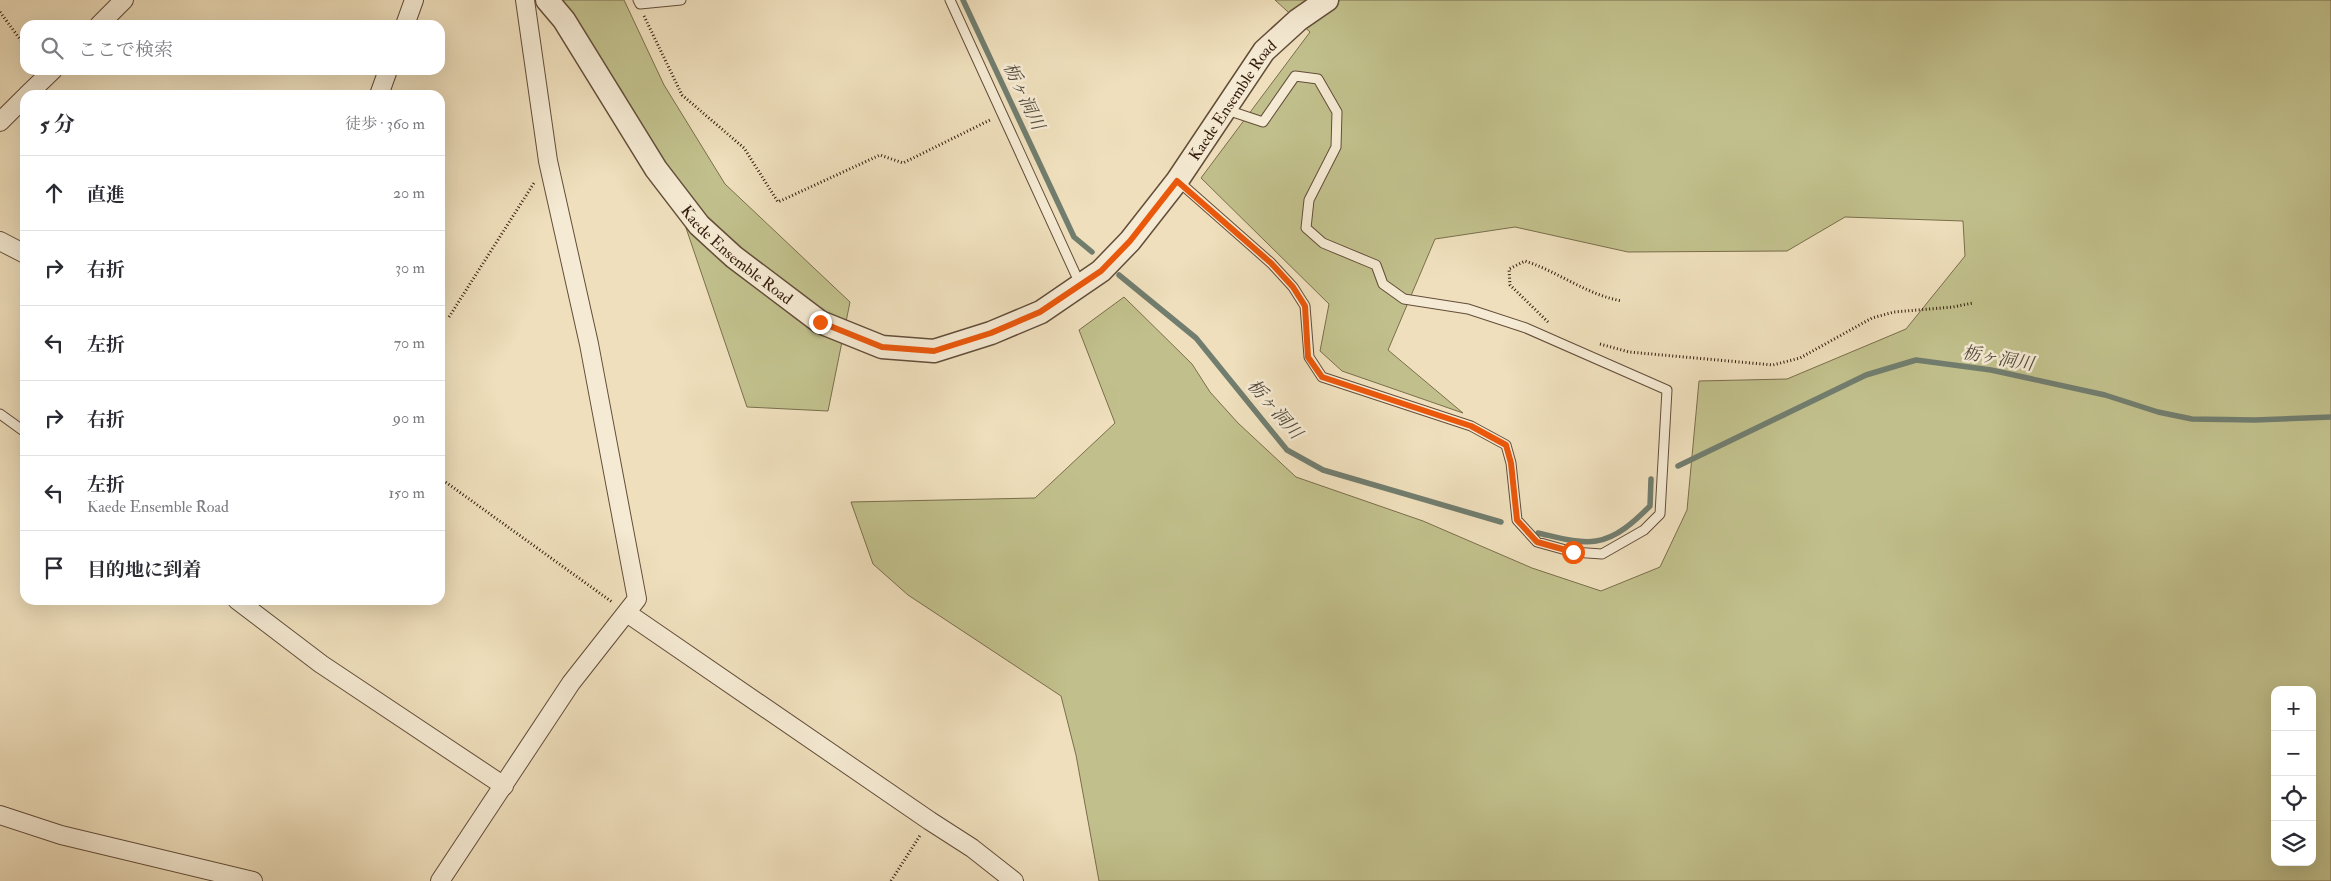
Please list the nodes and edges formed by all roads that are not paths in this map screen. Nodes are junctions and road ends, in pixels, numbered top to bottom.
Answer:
1 (124, 0) edge
2 (414, 0) edge
3 (525, 0) edge
4 (548, 0) edge
5 (681, 0) edge
6 (950, 0) edge
7 (1327, 0) edge
8 (639, 2) edge
9 (104, 20) edge
10 (407, 20) edge
11 (48, 75) edge
12 (386, 75) edge
13 (32, 90) edge
14 (381, 90) edge
15 (20, 102) edge
16 (1224, 109) junction
17 (0, 122) edge
18 (1177, 181) junction
19 (0, 241) edge
20 (20, 251) edge
21 (1081, 286) junction
22 (0, 414) edge
23 (20, 428) edge
24 (244, 605) edge
25 (626, 613) junction
26 (504, 786) junction
27 (0, 815) edge
28 (253, 881) edge
29 (440, 881) edge
30 (1014, 881) edge

1 - 9 street
2 - 10 street
3 - 25 street
4 - 21 street, Kaede Ensemble Road
5 - 8 lane
6 - 21 lane
7 - 16 street, Kaede Ensemble Road
11 - 13 street
12 - 14 street
15 - 17 street
16 - 18 street, Kaede Ensemble Road
16 - 18 lane
18 - 21 street, Kaede Ensemble Road
19 - 20 street
22 - 23 lane
24 - 26 street
25 - 26 street
25 - 30 street
26 - 29 street
27 - 28 street

